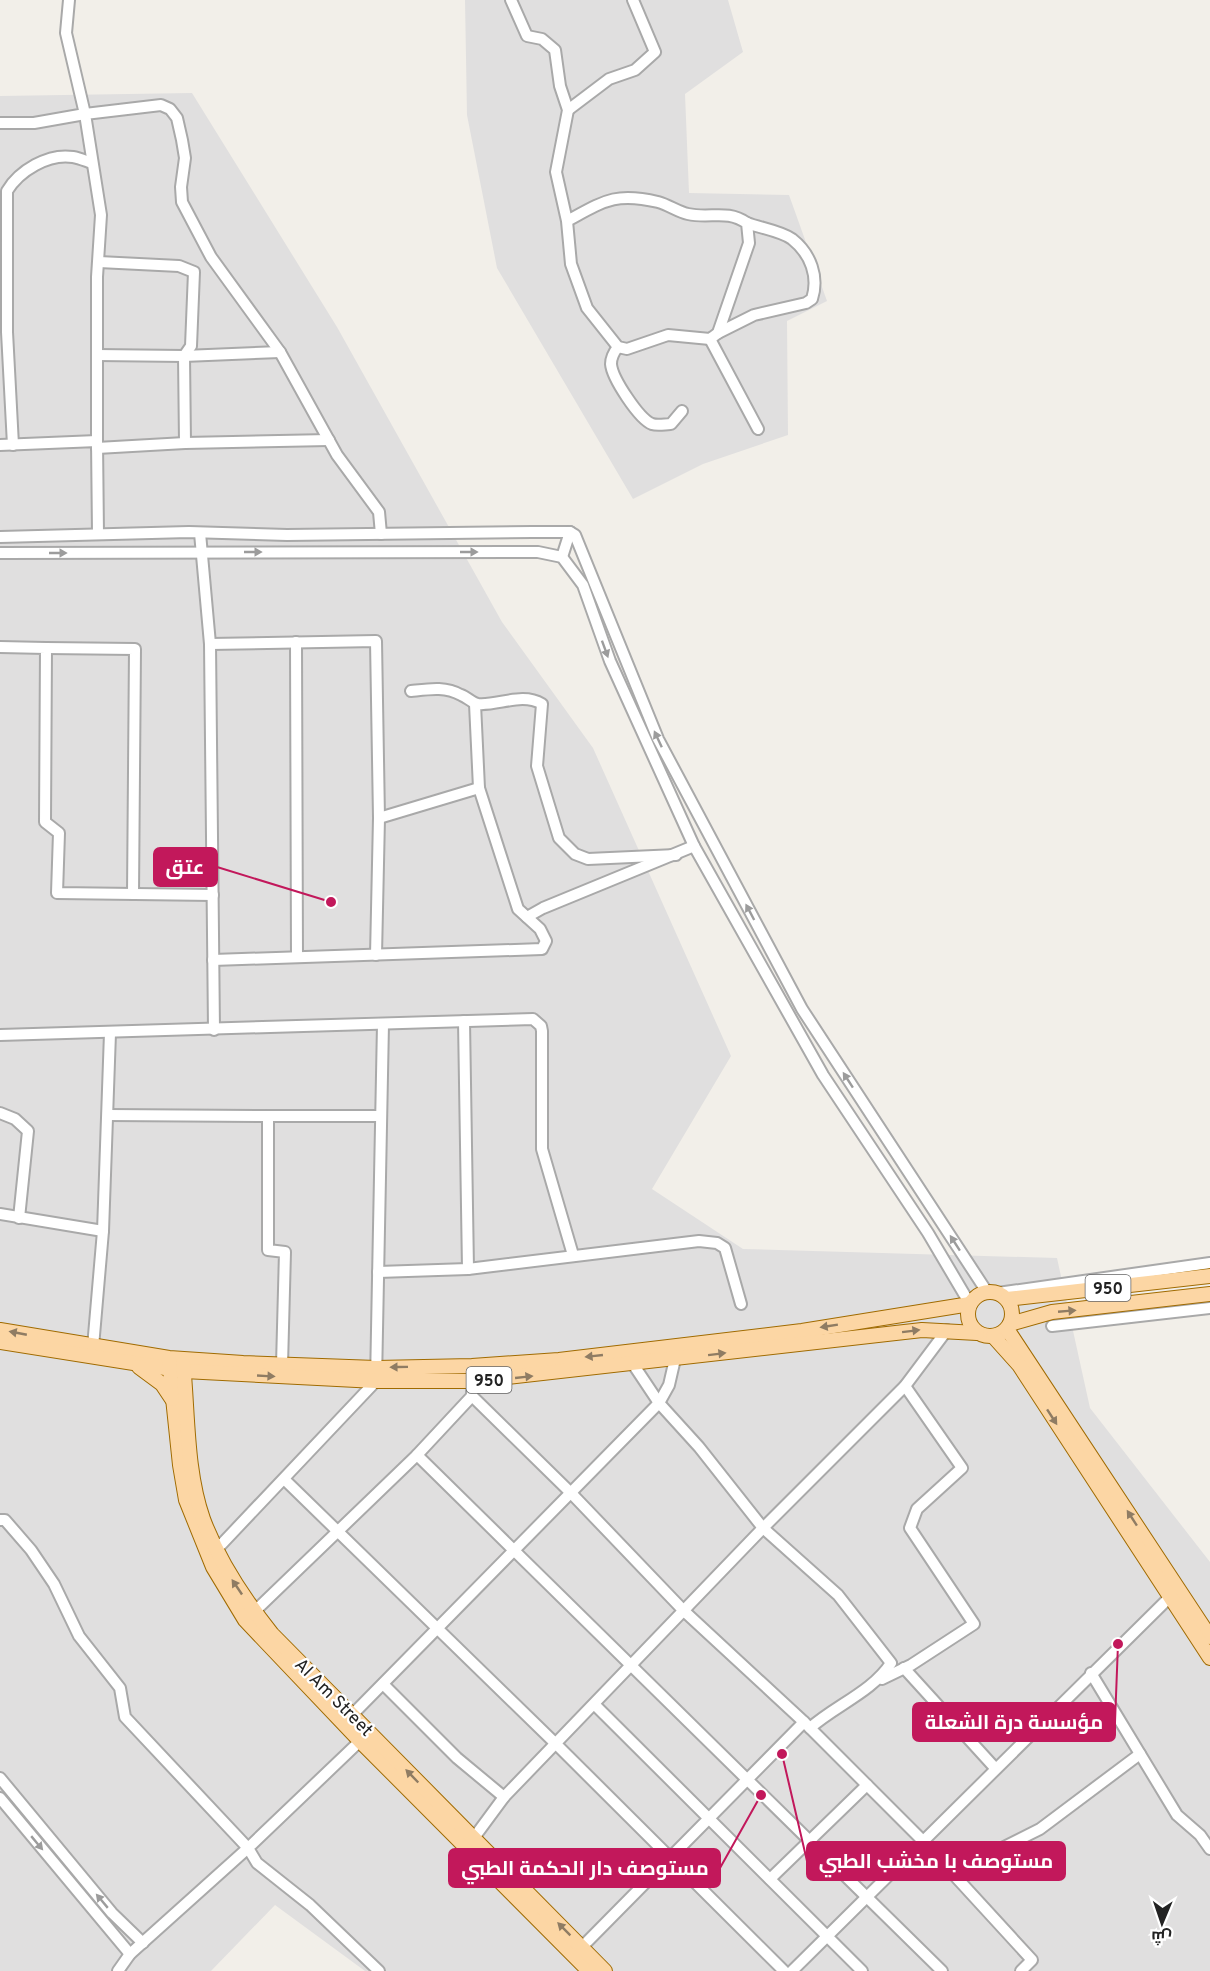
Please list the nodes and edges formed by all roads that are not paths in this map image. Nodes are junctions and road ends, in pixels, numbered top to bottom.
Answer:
1 (69, 0) edge
2 (511, 0) edge
3 (633, 0) edge
4 (567, 110) junction
5 (85, 114) junction
6 (0, 123) edge
7 (92, 163) junction
8 (567, 221) junction
9 (747, 223) junction
10 (99, 262) junction
11 (714, 336) junction
12 (618, 346) junction
13 (280, 352) junction
14 (97, 355) junction
15 (184, 356) junction
16 (682, 411) dead end
17 (758, 429) dead end
18 (329, 441) junction
19 (186, 442) junction
20 (0, 445) edge
21 (13, 445) junction
22 (97, 445) junction
23 (570, 532) junction
24 (200, 533) junction
25 (435, 533) junction
26 (98, 534) junction
27 (381, 534) junction
28 (287, 535) junction
29 (0, 537) edge
30 (287, 552) junction
31 (435, 552) junction
32 (0, 553) edge
33 (203, 553) junction
34 (562, 558) junction
35 (296, 642) junction
36 (210, 644) junction
37 (0, 647) edge
38 (46, 648) junction
39 (411, 692) dead end
40 (476, 704) junction
41 (479, 788) junction
42 (379, 818) junction
43 (704, 827) junction
44 (690, 833) junction
45 (694, 846) junction
46 (676, 855) junction
47 (133, 894) junction
48 (213, 895) junction
49 (527, 917) junction
50 (376, 954) junction
51 (297, 957) junction
52 (213, 960) junction
53 (464, 1021) junction
54 (383, 1024) junction
55 (214, 1030) junction
56 (110, 1033) junction
57 (0, 1035) edge
58 (0, 1113) edge
59 (108, 1115) junction
60 (268, 1116) junction
61 (381, 1116) junction
62 (0, 1214) edge
63 (19, 1218) junction
64 (103, 1231) junction
65 (573, 1255) junction
66 (1210, 1263) edge
67 (468, 1269) junction
68 (378, 1272) junction
69 (1210, 1276) edge
70 (997, 1294) junction
71 (1210, 1294) edge
72 (741, 1304) dead end
73 (970, 1304) junction
74 (1210, 1308) edge
75 (1052, 1326) dead end
76 (1009, 1327) junction
77 (0, 1330) edge
78 (947, 1330) junction
79 (977, 1333) junction
80 (993, 1336) junction
81 (0, 1342) edge
82 (93, 1347) junction
83 (632, 1358) junction
84 (675, 1359) junction
85 (132, 1364) junction
86 (177, 1364) junction
87 (282, 1365) junction
88 (224, 1374) junction
89 (376, 1374) junction
90 (473, 1381) junction
91 (905, 1386) junction
92 (472, 1396) junction
93 (659, 1403) junction
94 (188, 1406) junction
95 (176, 1417) junction
96 (417, 1455) junction
97 (285, 1480) junction
98 (570, 1492) junction
99 (0, 1520) edge
100 (763, 1528) junction
101 (337, 1533) junction
102 (217, 1549) junction
103 (514, 1550) junction
104 (1174, 1592) junction
105 (684, 1611) junction
106 (254, 1612) junction
107 (436, 1629) junction
108 (1210, 1637) edge
109 (1210, 1658) edge
110 (633, 1665) junction
111 (904, 1668) junction
112 (1091, 1673) junction
113 (880, 1680) junction
114 (383, 1684) junction
115 (595, 1705) junction
116 (352, 1715) junction
117 (807, 1725) junction
118 (360, 1741) junction
119 (557, 1745) junction
120 (1140, 1754) junction
121 (995, 1768) junction
122 (747, 1778) junction
123 (0, 1779) edge
124 (867, 1785) junction
125 (504, 1797) junction
126 (0, 1798) edge
127 (708, 1818) junction
128 (473, 1839) junction
129 (922, 1840) junction
130 (811, 1842) junction
131 (248, 1848) junction
132 (1210, 1849) edge
133 (671, 1858) junction
134 (952, 1873) junction
135 (770, 1879) junction
136 (866, 1897) junction
137 (828, 1937) junction
138 (143, 1943) junction
139 (582, 1947) junction
140 (130, 1954) junction
141 (118, 1971) edge
142 (379, 1971) edge
143 (589, 1971) edge
144 (605, 1971) edge
145 (784, 1971) edge
146 (792, 1971) edge
147 (862, 1971) edge
148 (942, 1971) edge
149 (1022, 1971) edge

1 - 5 street
2 - 4 street
3 - 4 street
4 - 8 street
5 - 6 street
5 - 7 street
5 - 13 street
7 - 10 street
7 - 21 street
8 - 9 street
8 - 12 street
9 - 11 street
9 - 11 street
10 - 14 street
10 - 15 street
11 - 12 street
11 - 17 street
12 - 16 street
13 - 15 street
13 - 18 street
14 - 15 street
14 - 22 street
15 - 19 street
18 - 19 street
18 - 27 street
19 - 22 street
20 - 21 street
21 - 22 street
22 - 26 street
23 - 25 street
23 - 34 street
43 -> 23 street
24 - 26 street
24 - 28 street
24 - 33 street
25 - 27 street
25 - 31 street
26 - 29 street
27 - 28 street
28 - 30 street
30 - 31 street
33 -> 30 street
31 -> 34 street
32 -> 33 street
33 - 36 street
34 -> 44 street
35 - 36 street
35 - 42 street
35 - 51 street
36 - 48 street
37 - 38 street
38 - 47 street
38 - 47 street
39 - 40 street
40 - 41 street
40 - 46 street
41 - 42 street
41 - 49 street
42 - 50 street
43 - 44 street
70 -> 43 street
44 - 45 street
45 - 46 street
45 - 73 street
46 - 49 street
47 - 48 street
48 - 52 street
49 - 50 street
50 - 51 street
51 - 52 street
52 - 55 street
53 - 54 street
53 - 65 street
53 - 67 street
54 - 55 street
54 - 61 street
55 - 56 street
56 - 57 street
56 - 59 street
58 - 63 street
59 - 60 street
59 - 64 street
60 - 61 street
60 - 87 street
61 - 68 street
62 - 63 street
63 - 64 street
64 - 82 street
65 - 67 street
65 - 72 street
66 - 70 street
67 - 68 street
68 - 89 street
69 - 70 main road, 950
70 - 73 main road
70 - 76 main road
76 -> 71 main road, 950
73 - 79 main road
73 -> 83 main road, 950
74 - 75 street
76 - 80 main road
104 -> 76 main road
82 -> 77 main road, 950
78 - 79 main road, 950 / 950
84 -> 78 main road, 950 / 950
78 - 91 street
79 - 80 main road
80 -> 104 main road
81 - 85 main road, 950 / 950
82 - 86 main road, 950
83 - 84 main road, 950 / 950
83 -> 89 main road, 950
90 -> 83 main road, 950 / 950
83 - 93 street
84 - 93 street
85 - 86 main road, 950 / 950
85 - 95 main road
86 - 87 main road, 950
86 - 88 main road, 950 / 950
86 - 94 main road, Al Am Street
86 - 95 main road, Al Am Street
87 - 89 main road, 950
88 -> 89 main road, 950 / 950
88 - 94 main road
89 - 90 main road, 950 / 950
89 - 97 street
90 - 92 street
91 - 100 street
91 - 111 street
92 - 96 street
92 - 98 street
93 - 98 street
93 - 100 street
94 - 102 main road, Al Am Street
95 - 118 main road, Al Am Street
96 - 101 street
96 - 103 street
97 - 101 street
97 - 102 street
98 - 103 street
98 - 105 street
99 - 131 street
100 - 105 street
100 - 113 street
101 - 106 street
101 - 107 street
106 -> 102 main road, Al Am Street
103 - 107 street
103 - 110 street
104 - 108 main road
104 - 109 main road
104 - 112 street
105 - 110 street
105 - 117 street
106 - 116 main road, Al Am Street
107 - 114 street
107 - 119 street
110 - 115 street
110 - 122 street
111 - 113 street
111 - 121 street
112 - 120 street
112 - 121 street
113 - 117 street
114 - 116 street
114 - 125 street
115 - 119 street
115 - 127 street
128 -> 116 main road, Al Am Street
117 - 122 street
117 - 124 street
118 - 131 street
118 - 143 main road, Al Am Street
119 - 125 street
119 - 133 street
120 - 132 street
120 - 134 street
121 - 129 street
122 - 127 street
122 - 130 street
138 -> 123 street
124 - 129 street
124 - 130 street
125 - 128 street
126 -> 140 street
127 - 133 street
127 - 135 street
139 -> 128 main road, Al Am Street
129 - 134 street
129 - 136 street
130 - 135 street
130 - 136 street
131 - 138 street
131 - 142 street
133 - 139 street
133 - 145 street
134 - 149 street
135 - 137 street
136 - 137 street
136 - 148 street
137 - 146 street
137 - 147 street
138 - 140 street
139 - 144 main road, Al Am Street
140 - 141 street

